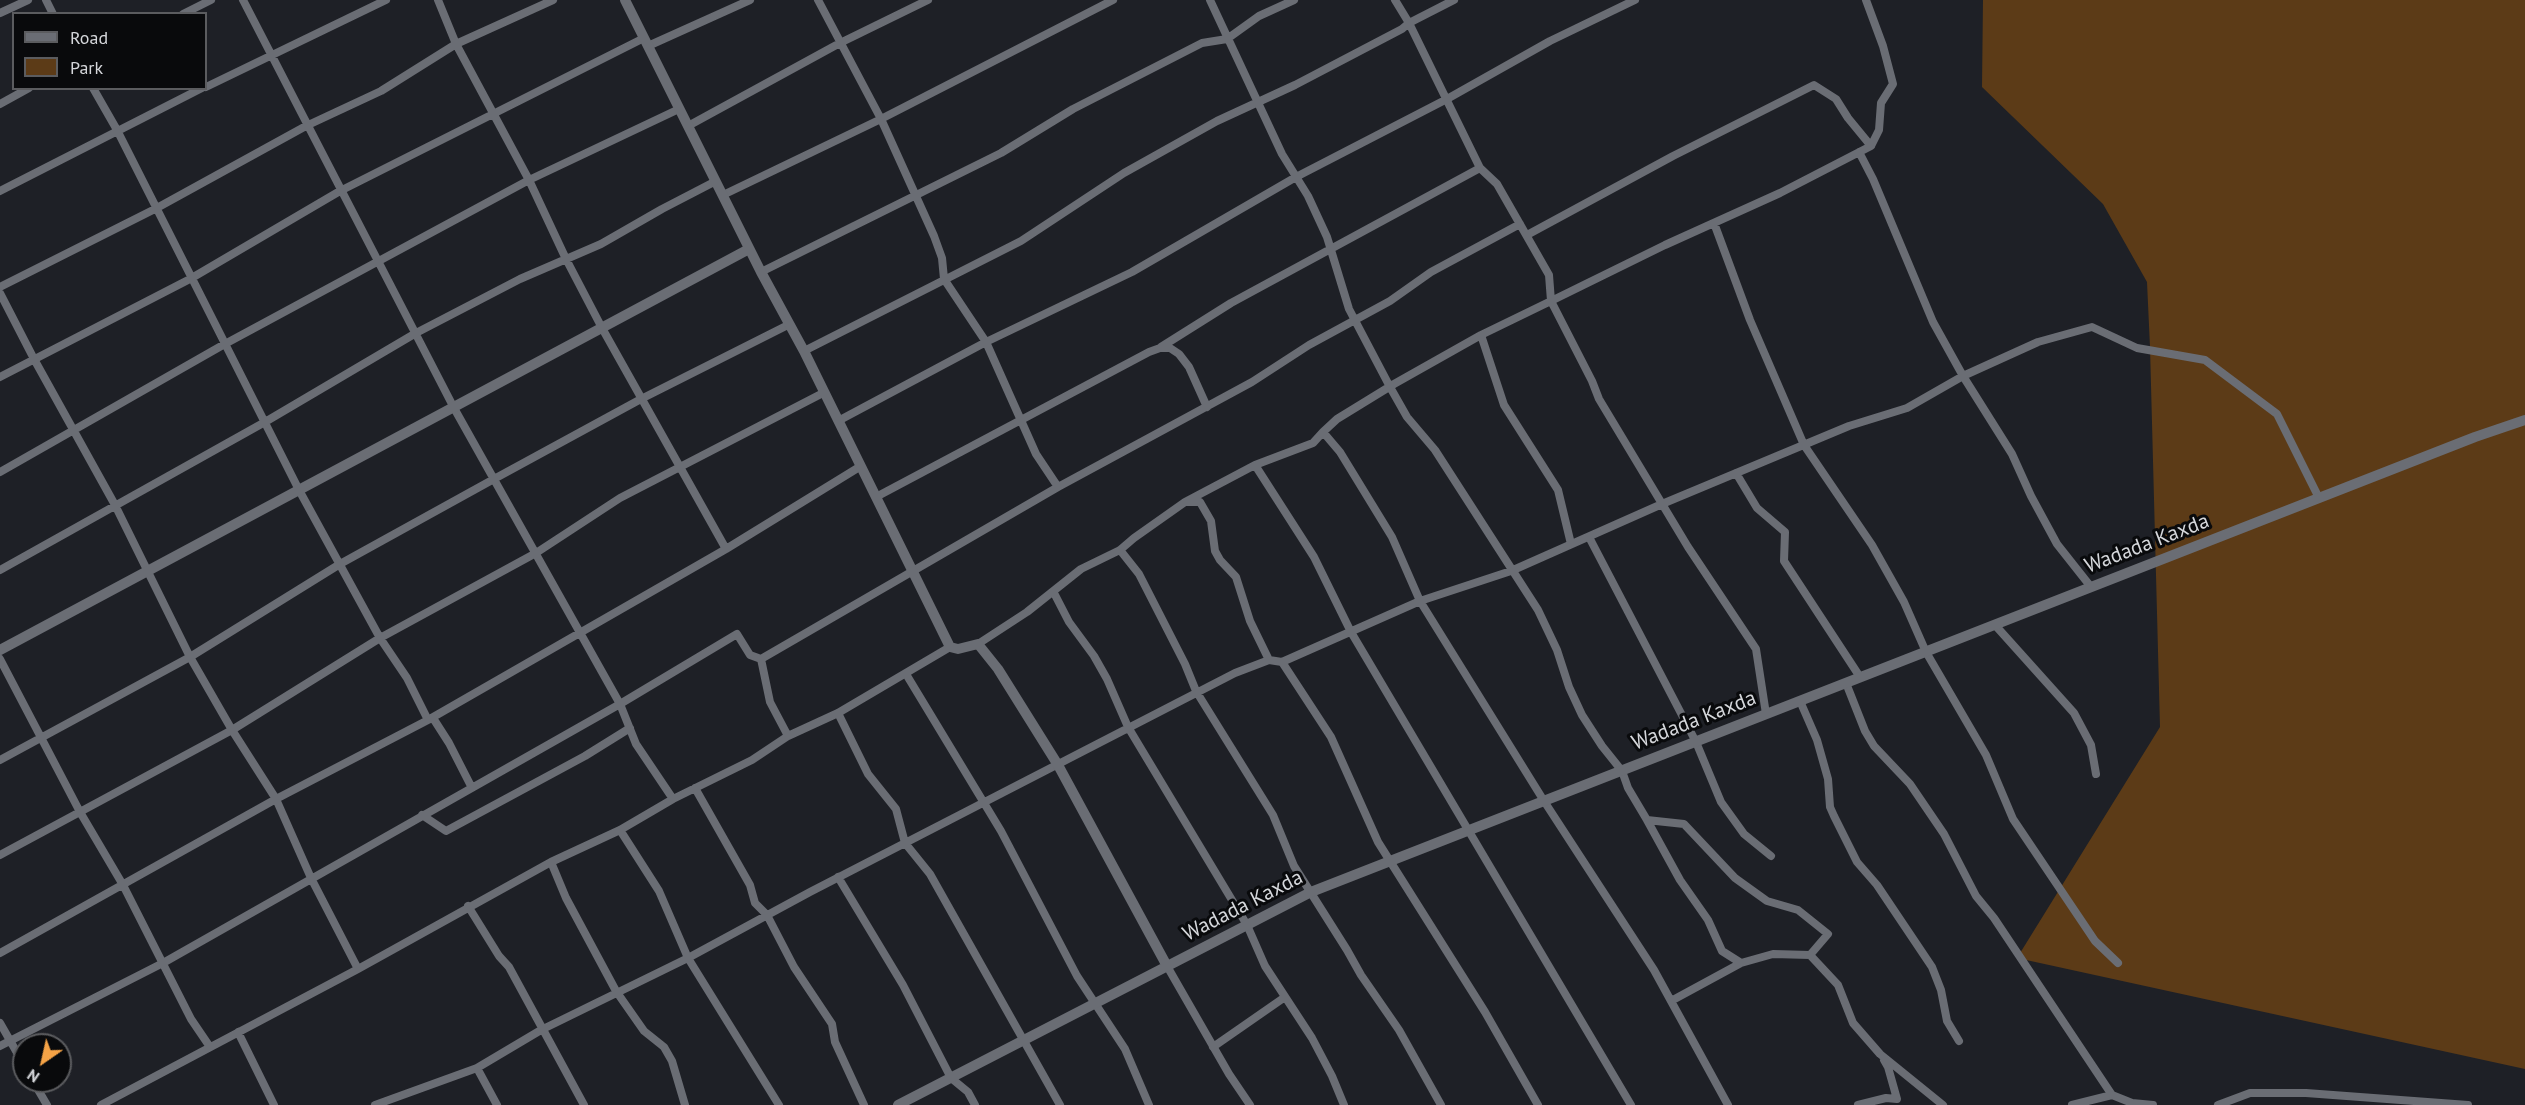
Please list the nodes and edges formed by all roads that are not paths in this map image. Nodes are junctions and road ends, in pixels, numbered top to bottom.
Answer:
1 (28, 0) edge
2 (211, 0) edge
3 (243, 0) edge
4 (386, 0) edge
5 (438, 0) edge
6 (553, 0) edge
7 (625, 0) edge
8 (750, 0) edge
9 (818, 0) edge
10 (928, 0) edge
11 (1113, 0) edge
12 (1210, 0) edge
13 (1294, 0) edge
14 (1395, 0) edge
15 (1454, 0) edge
16 (1635, 0) edge
17 (1866, 0) edge
18 (187, 12) edge
19 (0, 13) edge
20 (1409, 23) junction
21 (1227, 39) junction
22 (646, 42) junction
23 (840, 43) junction
24 (456, 44) junction
25 (271, 54) junction
26 (207, 86) edge
27 (25, 90) edge
28 (94, 90) edge
29 (200, 90) edge
30 (1447, 99) junction
31 (0, 104) edge
32 (1258, 104) junction
33 (679, 109) junction
34 (494, 115) junction
35 (881, 119) junction
36 (306, 126) junction
37 (688, 126) junction
38 (117, 130) junction
39 (1870, 146) junction
40 (1859, 152) junction
41 (1480, 168) junction
42 (1296, 177) junction
43 (529, 180) junction
44 (716, 182) junction
45 (0, 191) edge
46 (340, 191) junction
47 (723, 195) junction
48 (915, 195) junction
49 (155, 209) junction
50 (1714, 223) junction
51 (1521, 224) junction
52 (1527, 235) junction
53 (750, 249) junction
54 (1330, 249) junction
55 (566, 259) junction
56 (378, 262) junction
57 (760, 272) junction
58 (190, 279) junction
59 (944, 279) junction
60 (0, 287) edge
61 (0, 292) edge
62 (1551, 301) junction
63 (1355, 321) junction
64 (788, 325) junction
65 (602, 328) junction
66 (416, 333) junction
67 (1481, 335) junction
68 (986, 342) junction
69 (223, 345) junction
70 (1160, 348) junction
71 (804, 351) junction
72 (34, 359) junction
73 (1963, 376) junction
74 (0, 377) edge
75 (1389, 387) junction
76 (823, 393) junction
77 (641, 399) junction
78 (1207, 407) junction
79 (454, 408) junction
80 (2525, 420) edge
81 (838, 421) junction
82 (264, 422) junction
83 (1020, 422) junction
84 (73, 428) junction
85 (1323, 432) junction
86 (1804, 445) junction
87 (1255, 465) junction
88 (861, 466) junction
89 (680, 467) junction
90 (0, 472) edge
91 (1736, 473) junction
92 (494, 479) junction
93 (1058, 487) junction
94 (299, 490) junction
95 (876, 497) junction
96 (2319, 498) junction
97 (1185, 502) junction
98 (1662, 504) junction
99 (115, 505) junction
100 (1589, 537) junction
101 (1571, 544) junction
102 (726, 549) junction
103 (1120, 550) junction
104 (536, 553) junction
105 (340, 564) junction
106 (0, 570) edge
107 (148, 571) junction
108 (1511, 571) junction
109 (913, 573) junction
110 (2091, 587) junction
111 (1053, 591) junction
112 (1420, 602) junction
113 (1995, 625) junction
114 (581, 632) junction
115 (1352, 632) junction
116 (380, 638) junction
117 (978, 644) junction
118 (951, 647) junction
119 (0, 650) edge
120 (1926, 652) junction
121 (190, 657) junction
122 (0, 659) edge
123 (761, 659) junction
124 (1269, 660) junction
125 (1282, 662) junction
126 (906, 674) junction
127 (1860, 677) junction
128 (1846, 683) junction
129 (1196, 691) junction
130 (1800, 701) junction
131 (620, 704) junction
132 (838, 713) junction
133 (1766, 714) junction
134 (431, 719) junction
135 (1128, 727) junction
136 (630, 728) junction
137 (232, 730) junction
138 (788, 736) junction
139 (41, 737) junction
140 (1696, 742) junction
141 (0, 760) edge
142 (1058, 765) junction
143 (1622, 771) junction
144 (2096, 774) dead end
145 (471, 788) junction
146 (695, 788) junction
147 (276, 799) junction
148 (673, 799) junction
149 (1544, 801) junction
150 (984, 803) junction
151 (80, 812) junction
152 (422, 815) junction
153 (1647, 820) junction
154 (621, 830) junction
155 (1470, 830) junction
156 (905, 843) junction
157 (0, 855) edge
158 (1771, 856) dead end
159 (1391, 861) junction
160 (551, 862) junction
161 (311, 878) junction
162 (838, 878) junction
163 (123, 885) junction
164 (1311, 892) junction
165 (468, 906) junction
166 (767, 915) junction
167 (1247, 925) junction
168 (0, 953) edge
169 (1810, 955) junction
170 (688, 958) junction
171 (163, 963) junction
172 (1741, 963) junction
173 (2118, 963) dead end
174 (1167, 966) junction
175 (358, 969) junction
176 (616, 991) junction
177 (1286, 998) junction
178 (1671, 1000) junction
179 (1096, 1003) junction
180 (0, 1023) edge
181 (541, 1030) junction
182 (238, 1032) junction
183 (1024, 1040) junction
184 (10, 1041) junction
185 (1959, 1041) dead end
186 (12, 1044) edge
187 (0, 1046) edge
188 (210, 1047) junction
189 (1213, 1047) junction
190 (1880, 1054) junction
191 (477, 1068) junction
192 (951, 1078) junction
193 (2112, 1095) junction
194 (1899, 1102) edge
195 (101, 1105) edge
196 (274, 1105) edge
197 (375, 1105) edge
198 (497, 1105) edge
199 (584, 1105) edge
200 (685, 1105) edge
201 (779, 1105) edge
202 (864, 1105) edge
203 (898, 1105) edge
204 (975, 1105) edge
205 (1060, 1105) edge
206 (1149, 1105) edge
207 (1250, 1105) edge
208 (1344, 1105) edge
209 (1441, 1105) edge
210 (1538, 1105) edge
211 (1631, 1105) edge
212 (1728, 1105) edge
213 (1858, 1105) edge
214 (1943, 1105) edge
215 (2072, 1105) edge
216 (2153, 1105) edge
217 (2218, 1105) edge
218 (2468, 1105) edge

1 - 19 street
2 - 18 street
3 - 25 street
4 - 25 street
5 - 24 street
6 - 24 street
7 - 22 street
8 - 22 street
9 - 23 street
10 - 23 street
11 - 35 street
12 - 21 street
13 - 21 street
14 - 20 street
15 - 20 street
16 - 30 street
17 - 39 street
20 - 30 street
20 - 32 street
21 - 32 street
21 - 48 street
22 - 33 street
22 - 34 street
23 - 35 street
23 - 37 street
24 - 34 street
24 - 36 street
25 - 26 street
25 - 36 street
27 - 31 street
28 - 38 street
29 - 38 street
30 - 41 street
30 - 42 street
32 - 42 street
32 - 59 street
33 - 37 street
33 - 43 street
34 - 43 street
34 - 46 street
35 - 47 street
35 - 48 street
36 - 46 street
36 - 49 street
37 - 44 street
38 - 45 street
38 - 49 street
39 - 40 street
39 - 52 street
40 - 50 street
40 - 73 street
41 - 51 street
41 - 54 street
42 - 54 street
42 - 68 street
43 - 55 street
43 - 56 street
44 - 47 street
44 - 55 street
46 - 56 street
46 - 58 street
47 - 53 street
48 - 57 street
48 - 59 street
49 - 58 street
49 - 60 street
50 - 62 street
50 - 86 street
51 - 52 street
51 - 63 street
52 - 62 street
53 - 57 street
53 - 65 street
54 - 63 street
54 - 70 street
55 - 65 street
55 - 66 street
56 - 66 street
56 - 69 street
57 - 64 street
58 - 69 street
58 - 72 street
59 - 68 street
59 - 71 street
61 - 72 street
62 - 67 street
62 - 98 street
63 - 75 street
63 - 78 street
64 - 71 street
64 - 77 street
65 - 77 street
65 - 79 street
66 - 79 street
66 - 82 street
67 - 75 street
67 - 101 street
68 - 81 street
68 - 83 street
69 - 82 street
69 - 84 street
70 - 78 street
70 - 83 street
71 - 76 street
72 - 74 street
72 - 84 street
73 - 86 street
73 - 96 street
73 - 110 street
75 - 85 street
75 - 108 street
76 - 81 street
76 - 89 street
77 - 89 street
77 - 92 street
78 - 93 street
79 - 92 street
79 - 94 street
80 - 96 street, Wadada Kaxda
81 - 88 street
82 - 94 street
82 - 99 street
83 - 93 street
83 - 95 street
84 - 90 street
84 - 99 street
85 - 87 street
85 - 112 street
86 - 91 street
86 - 120 street
87 - 97 street
87 - 115 street
88 - 95 street
88 - 102 street
89 - 102 street
89 - 104 street
91 - 98 street
91 - 127 street
92 - 104 street
92 - 105 street
93 - 109 street
94 - 105 street
94 - 107 street
95 - 109 street
96 - 110 street, Wadada Kaxda
97 - 103 street
97 - 124 street
98 - 100 street
98 - 133 street
99 - 106 street
99 - 107 street
100 - 101 street
100 - 140 street
101 - 108 street
102 - 114 street
103 - 111 street
103 - 129 street
104 - 114 street
104 - 116 street
105 - 116 street
105 - 121 street
107 - 119 street
107 - 121 street
108 - 112 street
108 - 143 street
109 - 118 street
109 - 123 street
110 - 113 street, Wadada Kaxda
111 - 117 street
111 - 135 street
112 - 115 street
112 - 149 street
113 - 120 street, Wadada Kaxda
113 - 144 street
114 - 131 street
114 - 134 street
115 - 125 street
115 - 155 street
116 - 134 street
116 - 137 street
117 - 118 street
117 - 142 street
118 - 126 street
120 - 127 street, Wadada Kaxda
120 - 173 street
121 - 137 street
121 - 139 street
122 - 139 street
123 - 131 street
123 - 138 street
124 - 125 street
124 - 129 street
125 - 159 street
126 - 132 street
126 - 150 street
127 - 128 street, Wadada Kaxda
128 - 130 street, Wadada Kaxda
128 - 193 street
129 - 135 street
129 - 164 street
130 - 133 street, Wadada Kaxda
130 - 185 street
131 - 136 street
131 - 145 street
132 - 138 street
132 - 156 street
133 - 140 street, Wadada Kaxda
134 - 145 street
134 - 147 street
135 - 142 street
135 - 167 street
136 - 148 street
136 - 152 street
137 - 147 street
137 - 151 street
138 - 146 street
139 - 141 street
139 - 151 street
140 - 143 street, Wadada Kaxda
140 - 158 street
142 - 150 street
142 - 174 street
143 - 149 street, Wadada Kaxda
143 - 153 street
145 - 152 street
146 - 148 street
146 - 166 street
147 - 161 street
147 - 163 street
148 - 154 street
149 - 155 street, Wadada Kaxda
149 - 178 street
150 - 156 street
150 - 179 street
151 - 157 street
151 - 163 street
152 - 161 street
153 - 169 street
153 - 172 street
154 - 160 street
154 - 170 street
155 - 159 street, Wadada Kaxda
155 - 211 street
156 - 162 street
156 - 183 street
159 - 164 street, Wadada Kaxda
159 - 210 street
160 - 165 street
160 - 176 street
161 - 171 street
161 - 175 street
162 - 166 street
162 - 192 street
163 - 168 street
163 - 171 street
164 - 167 street, Wadada Kaxda
164 - 209 street
165 - 175 street
165 - 181 street
166 - 170 street
166 - 202 street
167 - 174 street, Wadada Kaxda
167 - 177 street
169 - 172 street
169 - 190 street
170 - 176 street
170 - 201 street
171 - 184 street
171 - 188 street
172 - 178 street
174 - 179 street, Wadada Kaxda
174 - 189 street
175 - 182 street
176 - 181 street
176 - 200 street
177 - 189 street
177 - 208 street
178 - 212 street
179 - 183 street, Wadada Kaxda
179 - 206 street
180 - 184 street
181 - 191 street
181 - 199 street
182 - 188 street
182 - 196 street
183 - 192 street, Wadada Kaxda
183 - 205 street
184 - 186 street
184 - 187 street
188 - 195 street
189 - 207 street
190 - 194 street
190 - 214 street
191 - 197 street
191 - 198 street
192 - 203 street, Wadada Kaxda
192 - 204 street
193 - 215 street
193 - 216 street
194 - 213 street
217 - 218 street

